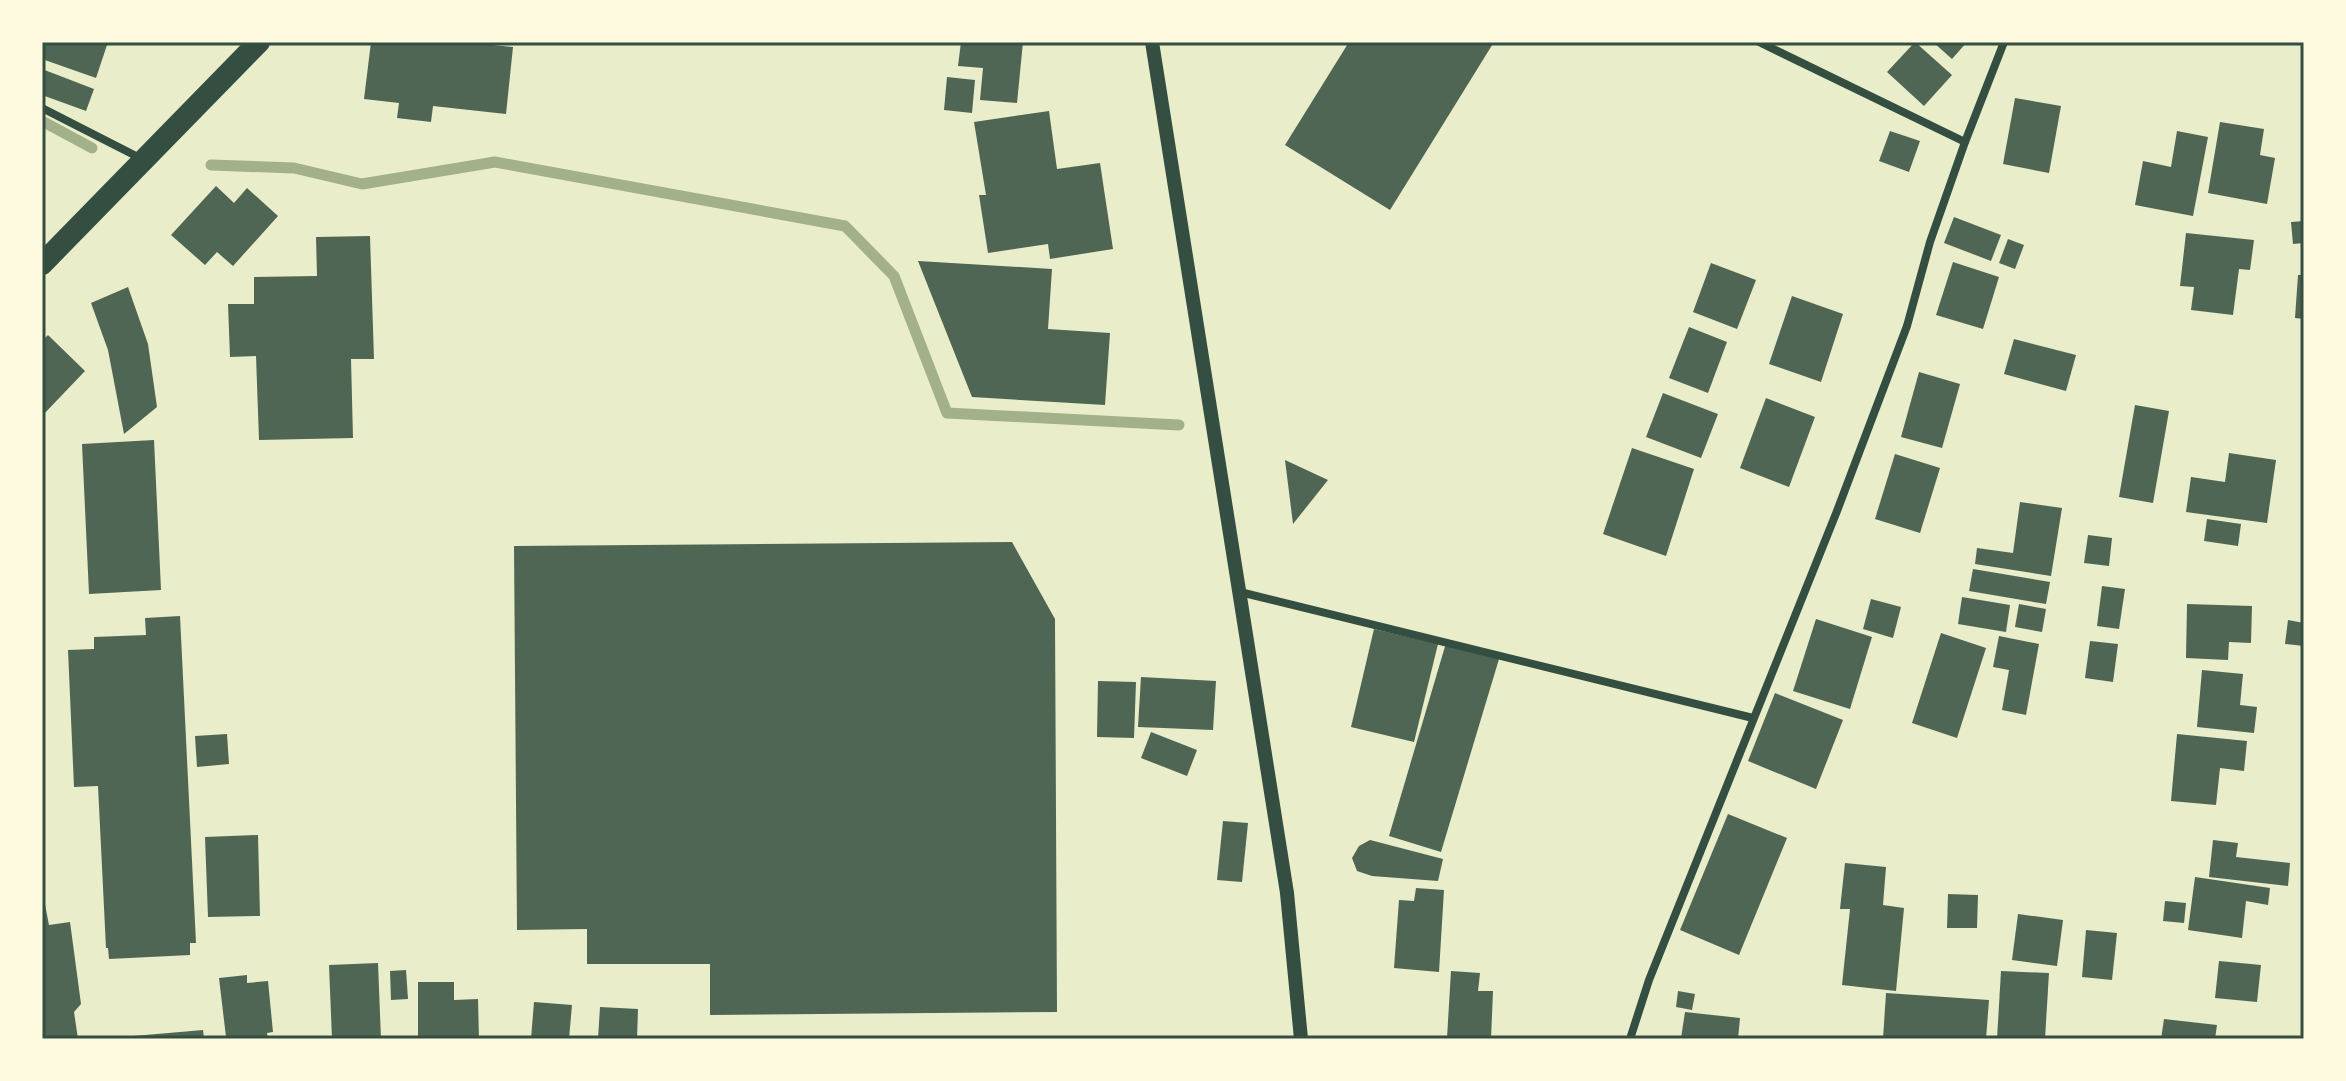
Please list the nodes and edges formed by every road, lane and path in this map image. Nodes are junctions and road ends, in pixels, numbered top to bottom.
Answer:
1 (259, 42) edge
2 (1152, 42) edge
3 (1759, 42) edge
4 (2004, 42) edge
5 (42, 108) edge
6 (1965, 142) junction
7 (144, 160) junction
8 (42, 264) edge
9 (1239, 592) junction
10 (1753, 718) junction
11 (1301, 1039) edge
12 (1630, 1039) edge

1 - 7 highway
2 - 9 street
3 - 6 street
4 - 6 street
5 - 7 street
6 - 10 street
7 - 8 highway
9 - 10 street
9 - 11 street
10 - 12 street

